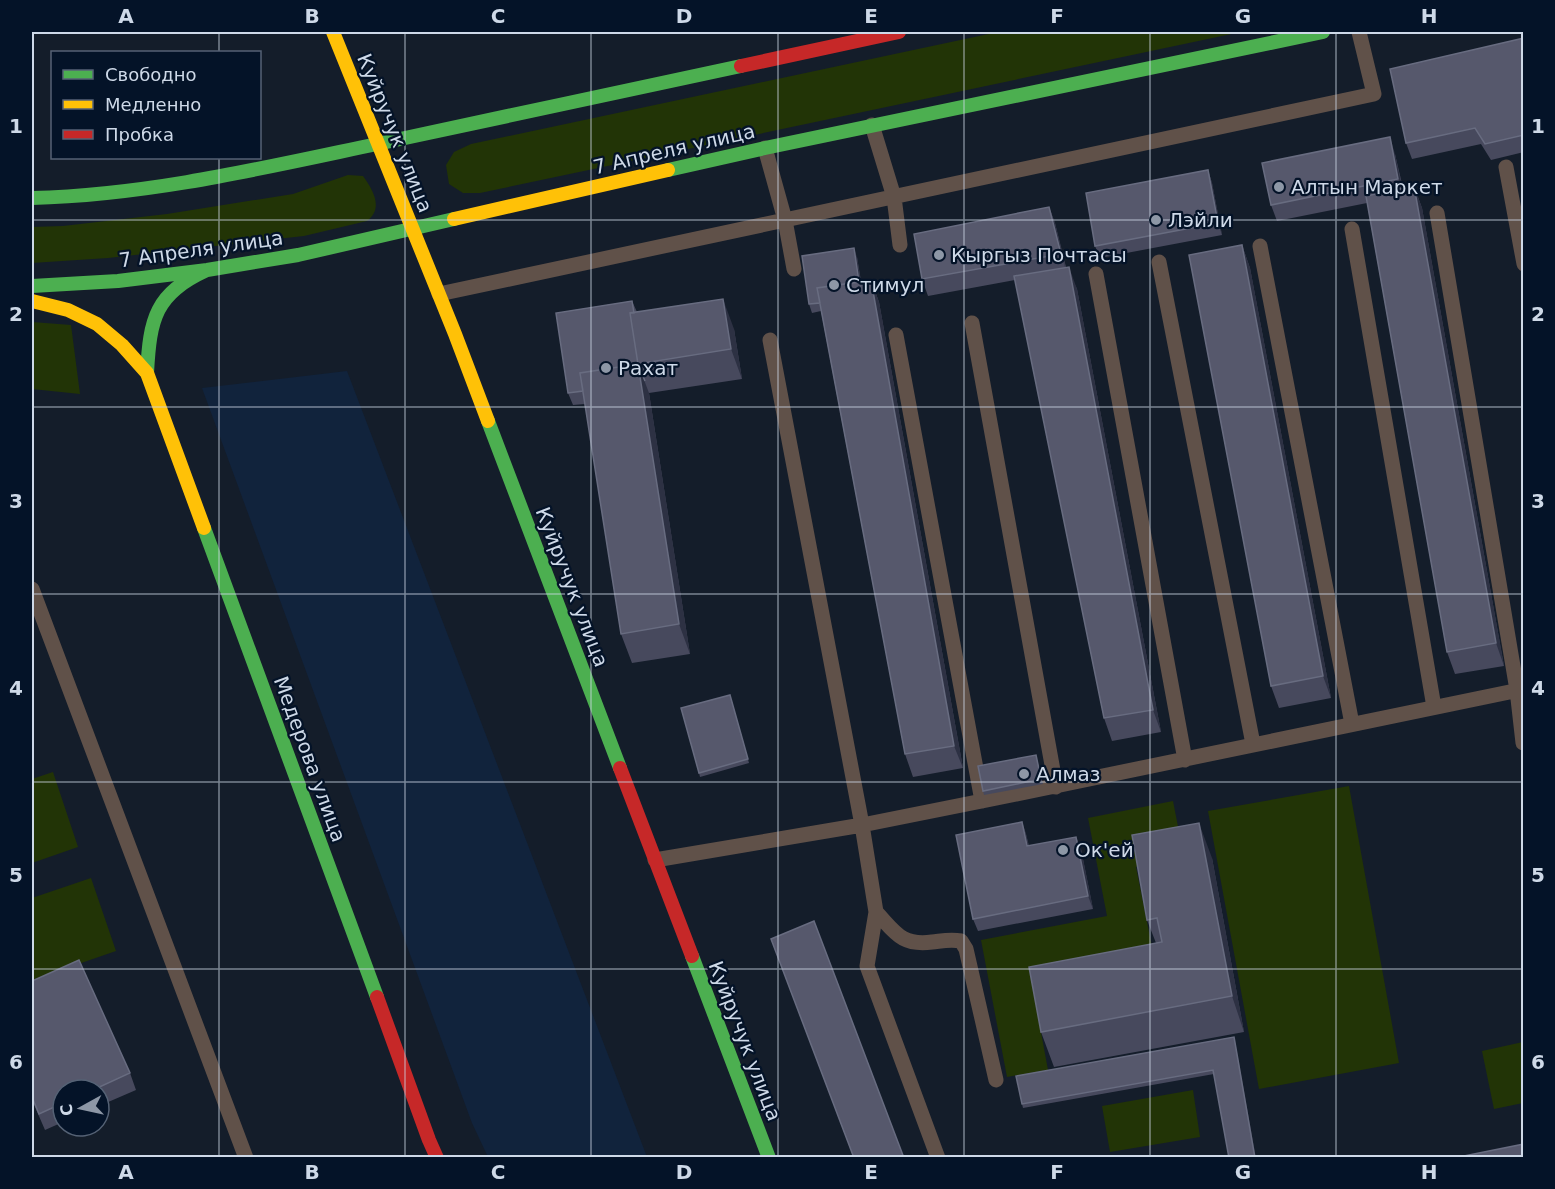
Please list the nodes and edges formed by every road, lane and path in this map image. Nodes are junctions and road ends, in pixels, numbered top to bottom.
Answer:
1 (333, 32) edge
2 (899, 32) edge
3 (1323, 32) edge
4 (1359, 32) edge
5 (872, 125) junction
6 (378, 144) junction
7 (765, 148) junction
8 (1506, 166) edge
9 (894, 197) junction
10 (32, 198) edge
11 (1437, 213) dead end
12 (785, 220) junction
13 (412, 228) junction
14 (1352, 229) dead end
15 (900, 245) dead end
16 (1260, 246) dead end
17 (1160, 262) dead end
18 (1524, 264) edge
19 (794, 269) dead end
20 (207, 270) junction
21 (1096, 274) dead end
22 (32, 286) edge
23 (439, 294) junction
24 (32, 301) edge
25 (972, 323) dead end
26 (896, 335) dead end
27 (770, 340) dead end
28 (147, 373) junction
29 (32, 589) edge
30 (1520, 689) edge
31 (1434, 707) junction
32 (1352, 724) junction
33 (1523, 743) edge
34 (1253, 744) junction
35 (1185, 760) junction
36 (1056, 787) junction
37 (982, 801) junction
38 (862, 825) junction
39 (655, 860) junction
40 (876, 912) junction
41 (996, 1080) dead end
42 (246, 1158) edge
43 (437, 1158) edge
44 (769, 1158) edge
45 (938, 1158) edge

1 - 6 main road, Куйручук улица
2 - 6 main road
3 - 5 main road, 7 Апреля улица
4 - 9 lane
5 - 7 main road, 7 Апреля улица
5 - 9 lane
6 - 10 main road
6 - 13 main road, Куйручук улица
7 - 12 lane
7 - 13 main road, 7 Апреля улица
8 - 18 lane
9 - 12 lane
9 - 15 lane
11 - 30 lane
12 - 19 lane
12 - 23 lane
13 - 20 main road, 7 Апреля улица
13 - 23 main road, Куйручук улица
14 - 31 lane
16 - 32 lane
17 - 34 lane
20 - 22 main road, 7 Апреля улица
20 - 28 main road, Медерова улица
21 - 35 lane
23 - 39 main road, Куйручук улица
24 - 28 main road, Медерова улица
25 - 36 lane
26 - 37 lane
27 - 38 lane
28 - 43 main road, Медерова улица
29 - 42 lane
30 - 31 lane
30 - 33 lane
31 - 32 lane
32 - 34 lane
34 - 35 lane
35 - 36 lane
36 - 37 lane
37 - 38 lane
38 - 39 lane
38 - 40 lane
39 - 44 main road, Куйручук улица
40 - 41 lane
40 - 45 lane

